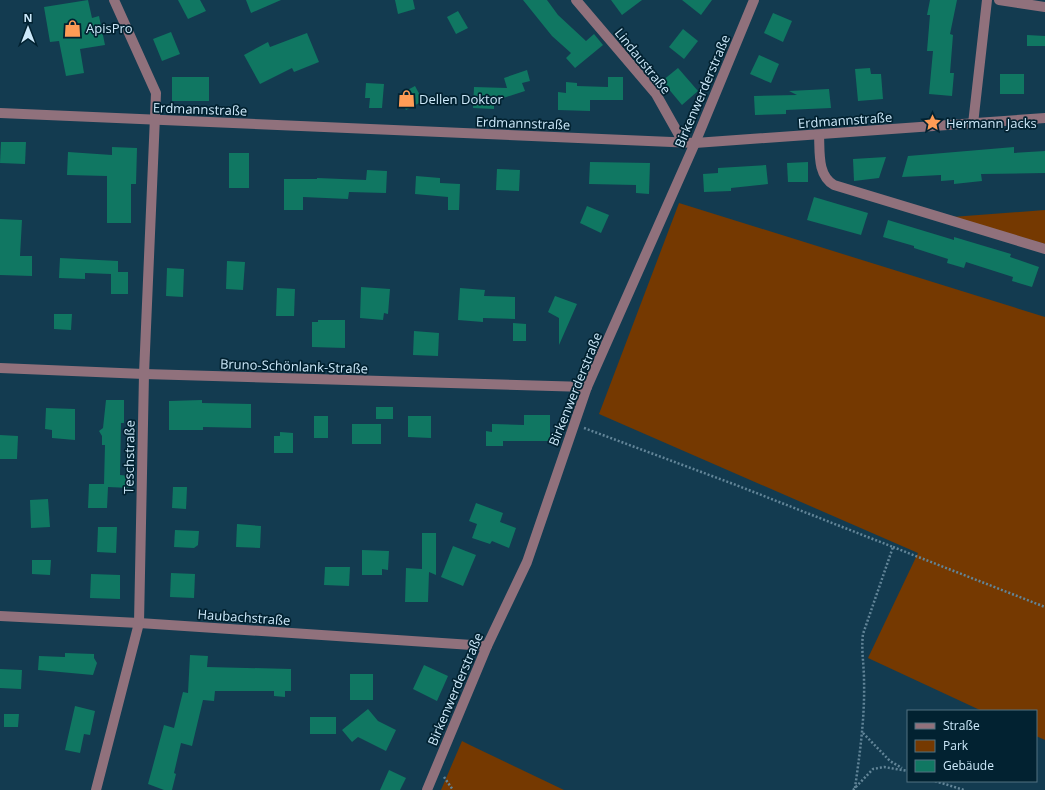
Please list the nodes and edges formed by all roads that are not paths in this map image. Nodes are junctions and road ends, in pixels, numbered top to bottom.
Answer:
1 (114, 0) edge
2 (576, 0) edge
3 (754, 0) edge
4 (987, 0) edge
5 (999, 0) edge
6 (1045, 7) edge
7 (0, 114) edge
8 (1045, 118) edge
9 (154, 120) junction
10 (973, 124) junction
11 (819, 135) junction
12 (683, 142) junction
13 (695, 143) junction
14 (1045, 249) edge
15 (0, 368) edge
16 (144, 374) junction
17 (587, 387) junction
18 (0, 616) edge
19 (139, 623) junction
20 (487, 646) junction
21 (96, 790) edge
22 (427, 790) edge

1 - 9 street, Teschstraße
2 - 12 street, Lindaustraße
3 - 13 street, Birkenwerderstraße
4 - 10 street
5 - 6 street
7 - 9 street, Erdmannstraße
8 - 10 street, Erdmannstraße
9 - 12 street, Erdmannstraße
9 - 16 street, Teschstraße
10 - 11 street, Erdmannstraße
11 - 13 street, Erdmannstraße
11 - 14 street
12 - 13 street, Erdmannstraße
13 - 17 street, Birkenwerderstraße
15 - 16 street, Bruno-Schönlank-Straße
16 - 17 street, Bruno-Schönlank-Straße
16 - 19 street, Teschstraße
17 - 20 street, Birkenwerderstraße
18 - 19 street, Haubachstraße
19 - 20 street, Haubachstraße
19 - 21 street, Teschstraße
20 - 22 street, Birkenwerderstraße

